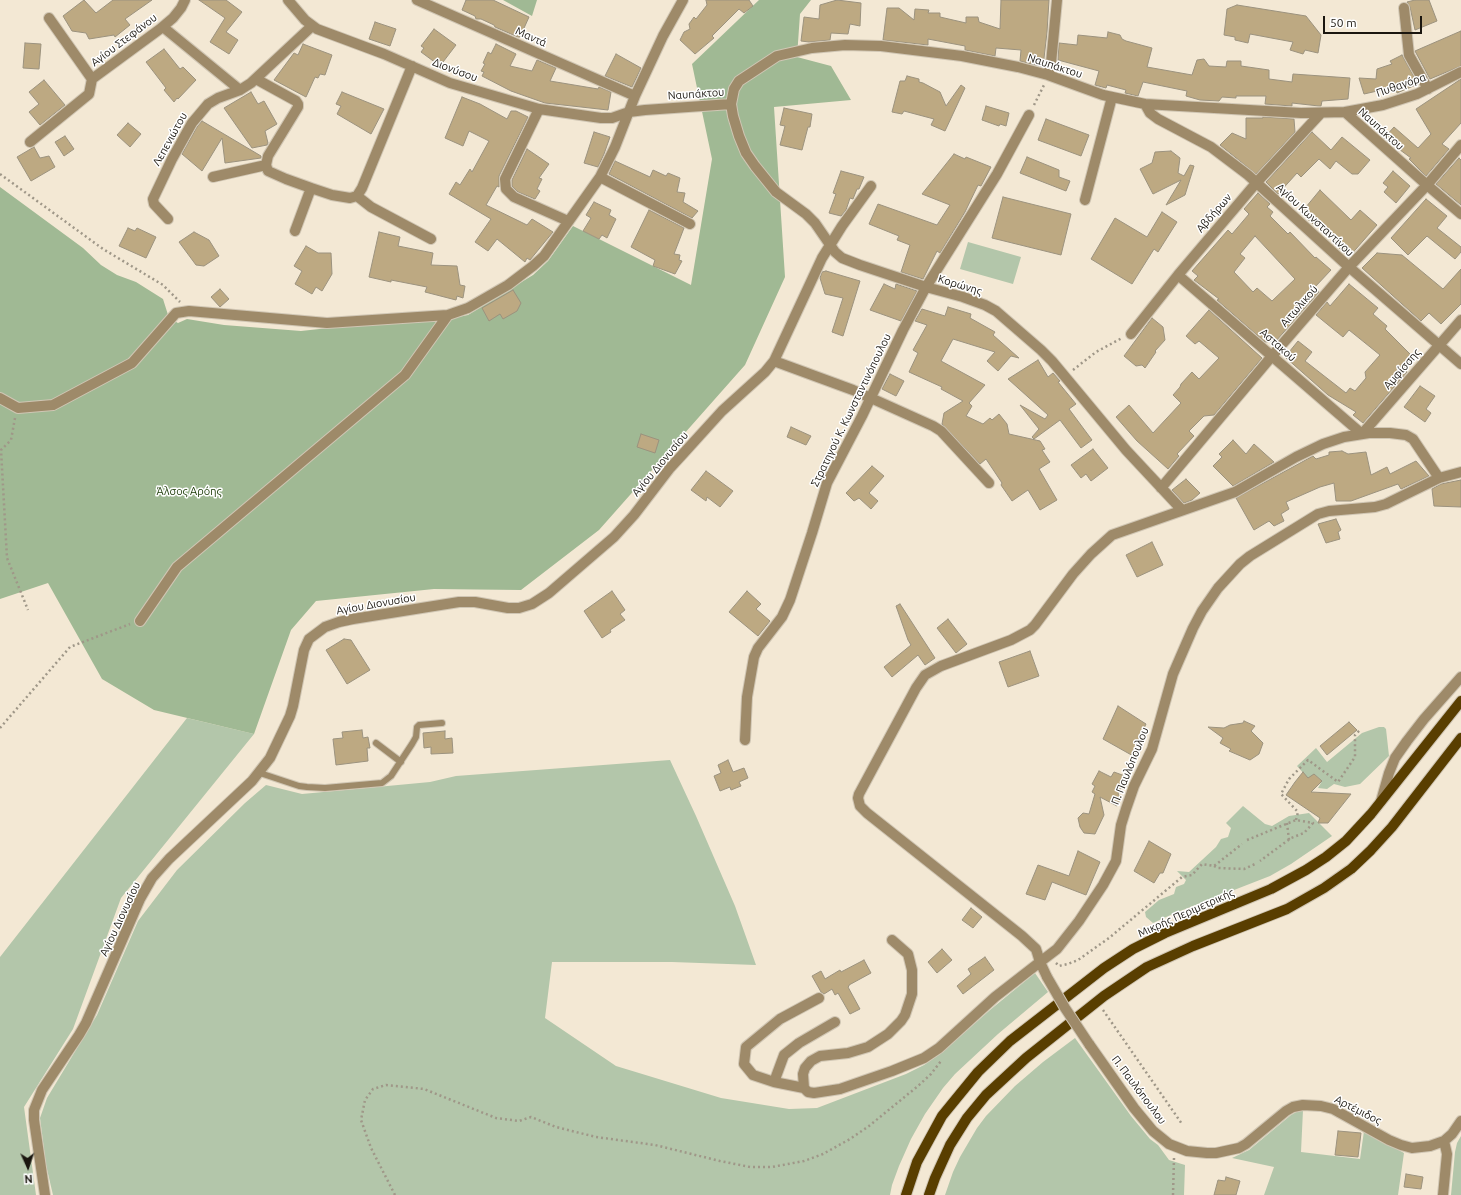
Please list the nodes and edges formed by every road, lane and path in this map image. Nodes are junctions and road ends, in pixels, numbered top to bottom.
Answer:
1 (185, 0) edge
2 (288, 0) edge
3 (417, 0) edge
4 (682, 0) edge
5 (1057, 0) edge
6 (1404, 8) dead end
7 (49, 18) dead end
8 (312, 26) junction
9 (163, 27) junction
10 (412, 66) junction
11 (1461, 72) edge
12 (1048, 75) junction
13 (92, 79) junction
14 (256, 79) junction
15 (1428, 89) junction
16 (240, 90) junction
17 (635, 96) junction
18 (1112, 97) junction
19 (731, 104) junction
20 (1146, 104) junction
21 (539, 109) junction
22 (629, 112) junction
23 (1345, 112) junction
24 (1321, 113) junction
25 (1029, 115) joint
26 (30, 142) dead end
27 (1461, 145) edge
28 (266, 165) junction
29 (0, 174) edge
30 (213, 177) dead end
31 (600, 177) junction
32 (1257, 182) junction
33 (1427, 185) junction
34 (871, 186) dead end
35 (311, 188) junction
36 (357, 196) junction
37 (1085, 200) dead end
38 (1461, 214) edge
39 (168, 219) dead end
40 (568, 221) junction
41 (690, 224) dead end
42 (295, 231) dead end
43 (432, 239) dead end
44 (830, 244) junction
45 (1348, 267) junction
46 (1178, 275) junction
47 (926, 287) junction
48 (189, 311) junction
49 (448, 315) junction
50 (1461, 320) edge
51 (1131, 334) joint
52 (1439, 345) junction
53 (1272, 356) junction
54 (774, 361) junction
55 (1461, 364) edge
56 (1065, 377) junction
57 (871, 397) junction
58 (0, 398) edge
59 (18, 408) junction
60 (1362, 434) junction
61 (0, 450) edge
62 (1461, 472) edge
63 (1439, 478) junction
64 (989, 483) dead end
65 (1161, 488) junction
66 (1182, 510) junction
67 (28, 610) dead end
68 (140, 621) joint
69 (1461, 676) edge
70 (1461, 702) edge
71 (442, 723) dead end
72 (0, 728) edge
73 (1360, 730) dead end
74 (1461, 738) edge
75 (745, 740) dead end
76 (376, 744) dead end
77 (400, 762) junction
78 (260, 773) junction
79 (1381, 801) junction
80 (1296, 820) junction
81 (1287, 824) junction
82 (1247, 840) dead end
83 (1290, 840) junction
84 (1242, 844) dead end
85 (1260, 861) dead end
86 (1255, 864) dead end
87 (1214, 866) junction
88 (892, 940) dead end
89 (1040, 962) junction
90 (1068, 964) dead end
91 (819, 998) dead end
92 (1097, 1001) junction
93 (834, 1022) dead end
94 (943, 1059) dead end
95 (774, 1082) junction
96 (804, 1088) junction
97 (1461, 1121) edge
98 (1182, 1124) dead end
99 (1444, 1141) junction
100 (1174, 1147) junction
101 (45, 1195) edge
102 (395, 1195) edge
103 (906, 1195) edge
104 (929, 1195) edge
105 (1173, 1195) edge
106 (1444, 1195) edge

1 - 9 street, Αγίου Στεφάνου
2 - 8 street, Διονύσου
3 - 17 street, Μαντά
4 - 17 street
5 - 12 street
6 - 15 street
7 - 13 street, Αγίου Στεφάνου
8 - 10 street, Διονύσου
8 - 14 street
9 - 13 street, Αγίου Στεφάνου
9 - 16 street
10 - 21 street, Διονύσου
10 - 36 street
11 - 15 street, Πυθαγόρα
12 - 18 street, Ναυπάκτου
12 - 19 street, Ναυπάκτου
12 - 25 path
13 - 26 street
14 - 16 street
14 - 28 street
15 - 23 street, Πυθαγόρα
16 - 39 street, Λεπενιώτου
17 - 22 street
18 - 20 street, Ναυπάκτου
18 - 37 street
19 - 22 street, Ναυπάκτου
19 - 44 street, Κορώνης
20 - 24 street, Ναυπάκτου
20 - 32 street, Αγίου Κωνσταντίνου
21 - 22 street, Διονύσου
21 - 40 street
22 - 31 street
23 - 24 street, Ναυπάκτου
23 - 33 street, Ναυπάκτου
24 - 32 street, Αβδήρων
25 - 47 street, Στρατηγού Κ. Κωνσταντινόπουλου
27 - 33 street, Αιτωλικού
28 - 30 street
28 - 35 street
29 - 48 path
31 - 40 street
31 - 41 street
32 - 45 street, Αγίου Κωνσταντίνου
32 - 46 street, Αβδήρων
33 - 38 street, Ναυπάκτου
33 - 45 street, Αιτωλικού
34 - 44 street, Αγίου Διονυσίου
35 - 36 street
35 - 42 street
36 - 43 street
40 - 49 street
44 - 47 street, Κορώνης
44 - 54 street, Αγίου Διονυσίου
45 - 52 street, Αγίου Κωνσταντίνου
45 - 53 street, Αιτωλικού
46 - 51 street, Αβδήρων
46 - 53 street, Αστακού
47 - 56 street, Κορώνης
47 - 57 street, Στρατηγού Κ. Κωνσταντινόπουλου
48 - 49 street
48 - 59 street
49 - 68 street
50 - 52 street, Αμφίσσης
51 - 56 path
52 - 55 street, Αγίου Κωνσταντίνου
52 - 60 street, Αμφίσσης
53 - 60 street, Αστακού
53 - 65 street, Αιτωλικού
54 - 57 street
54 - 78 street, Αγίου Διονυσίου
56 - 65 street, Κορώνης
57 - 64 street
57 - 75 street, Στρατηγού Κ. Κωνσταντινόπουλου
58 - 59 street
59 - 61 path
60 - 63 street
60 - 66 street
61 - 67 path
62 - 63 street, Π. Παυλόπουλου
63 - 89 street, Π. Παυλόπουλου
65 - 66 street, Κορώνης
66 - 89 street
68 - 72 path
69 - 79 street
70 - 79 main road, Μικρής Περιμετρικής
71 - 77 lane
73 - 80 path
74 - 92 main road
76 - 77 lane
77 - 78 lane
78 - 101 street, Αγίου Διονυσίου
79 - 103 main road, Μικρής Περιμετρικής
80 - 81 path
80 - 83 path
81 - 82 path
81 - 83 path
83 - 85 path
84 - 87 path
86 - 87 path
87 - 90 path
88 - 96 street
89 - 96 street
89 - 100 street, Π. Παυλόπουλου, bridge
91 - 95 street
92 - 98 path
92 - 104 main road
93 - 95 street
94 - 102 path
95 - 96 street
97 - 99 street
99 - 100 street, Αρτέμιδος
99 - 106 street
100 - 105 path

